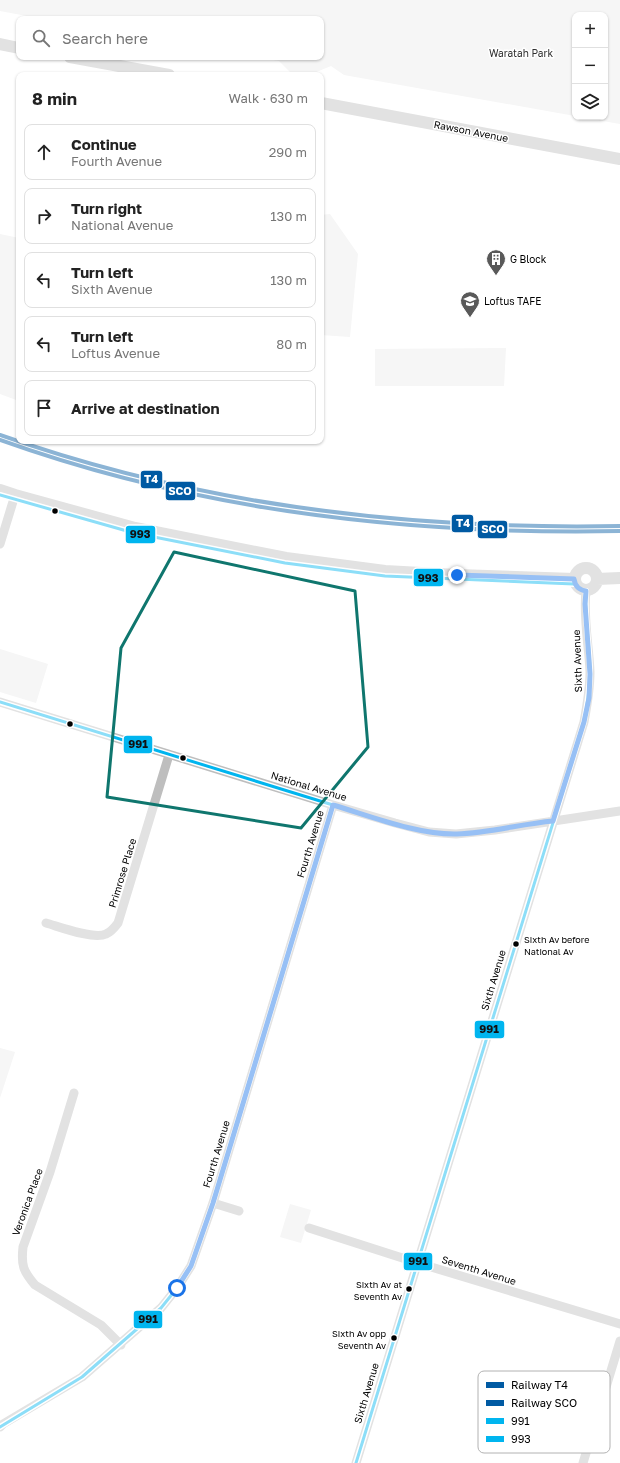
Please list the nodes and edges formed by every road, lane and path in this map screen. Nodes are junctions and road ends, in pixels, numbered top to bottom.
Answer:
1 (0, 44) edge
2 (16, 47) edge
3 (86, 60) edge
4 (152, 72) edge
5 (324, 105) edge
6 (620, 159) edge
7 (0, 490) edge
8 (15, 495) junction
9 (0, 544) edge
10 (620, 578) edge
11 (574, 579) junction
12 (597, 579) junction
13 (586, 591) junction
14 (0, 702) edge
15 (169, 755) junction
16 (333, 805) junction
17 (620, 811) edge
18 (553, 821) junction
19 (46, 923) dead end
20 (74, 1094) dead end
21 (213, 1203) junction
22 (239, 1211) dead end
23 (309, 1228) dead end
24 (418, 1263) junction
25 (620, 1324) edge
26 (620, 1341) edge
27 (121, 1344) junction
28 (610, 1374) edge
29 (0, 1427) edge
30 (586, 1453) edge
31 (356, 1463) edge
32 (583, 1463) edge

1 - 2 street
3 - 4 street
5 - 6 street, Rawson Avenue
7 - 8 street
8 - 9 street
8 - 11 street
10 - 12 street
11 - 12 street
11 - 13 street
12 - 13 street
13 - 18 street, Sixth Avenue
14 - 15 street, National Avenue
15 - 16 street, National Avenue
15 - 19 street, Primrose Place
16 - 18 street, National Avenue
16 - 21 street, Fourth Avenue
17 - 18 street, National Avenue
18 - 24 street, Sixth Avenue
20 - 27 street, Veronica Place
21 - 22 street
21 - 27 street, Fourth Avenue
23 - 24 street, Seventh Avenue
24 - 25 street, Seventh Avenue
24 - 31 street, Sixth Avenue
26 - 28 street
27 - 29 street, Fourth Avenue
30 - 32 street

